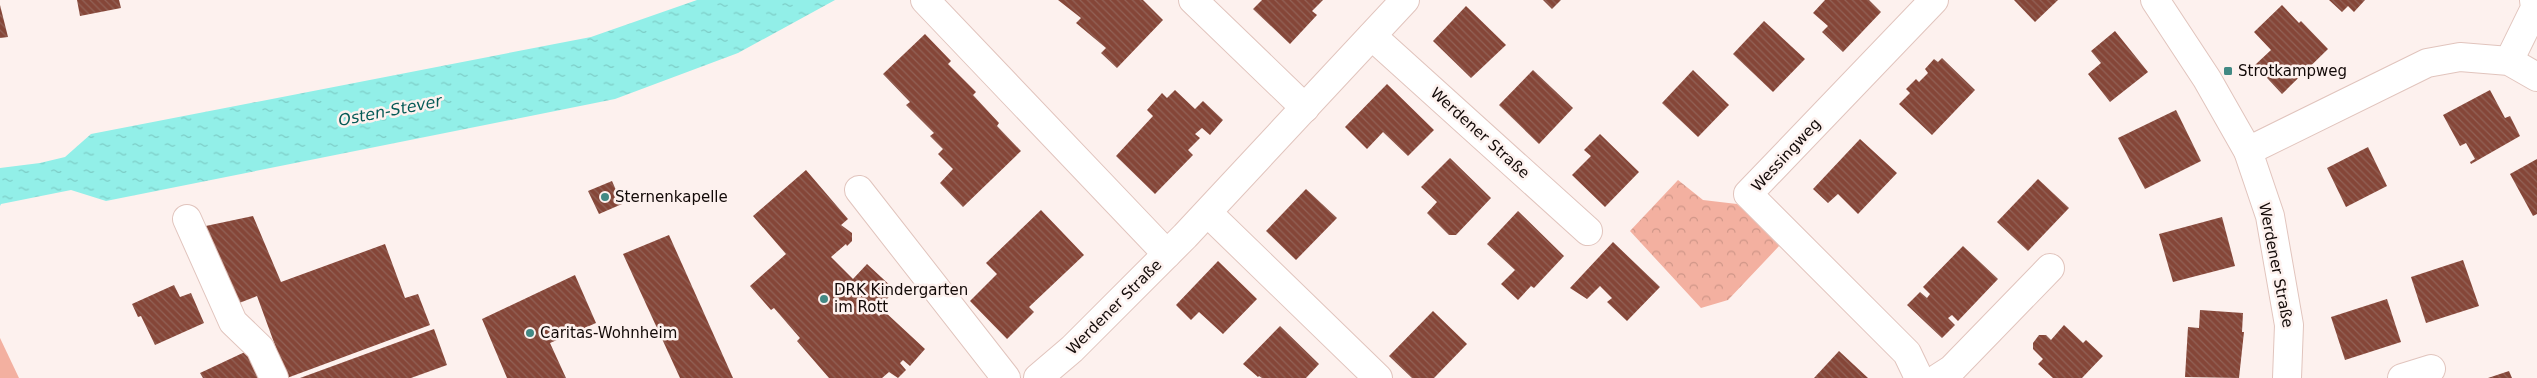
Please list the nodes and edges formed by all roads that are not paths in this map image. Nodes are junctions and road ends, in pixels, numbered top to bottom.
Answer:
1 (925, 0) edge
2 (1193, 0) edge
3 (1405, 0) edge
4 (1934, 0) edge
5 (2155, 0) edge
6 (2535, 5) edge
7 (1372, 36) junction
8 (2509, 61) junction
9 (2537, 77) edge
10 (1305, 108) junction
11 (2248, 151) junction
12 (860, 190) dead end
13 (1208, 213) junction
14 (187, 219) dead end
15 (1588, 231) dead end
16 (1167, 254) junction
17 (2050, 268) dead end
18 (2431, 369) dead end
19 (274, 378) edge
20 (1006, 378) edge
21 (1038, 378) edge
22 (1378, 378) edge
23 (1919, 378) edge
24 (1938, 378) edge
25 (2287, 378) edge
26 (2402, 378) edge

1 - 16 street
2 - 10 street
3 - 7 street, Werdener Straße
4 - 23 street, Wessingweg
5 - 11 street, Werdener Straße
6 - 8 street
7 - 10 street, Werdener Straße
7 - 15 street, Werdener Straße
8 - 9 street
8 - 11 street
10 - 13 street, Werdener Straße
11 - 25 street, Werdener Straße
12 - 20 street
13 - 16 street, Werdener Straße
13 - 22 street
14 - 19 street
16 - 21 street, Werdener Straße
17 - 24 street
18 - 26 street

